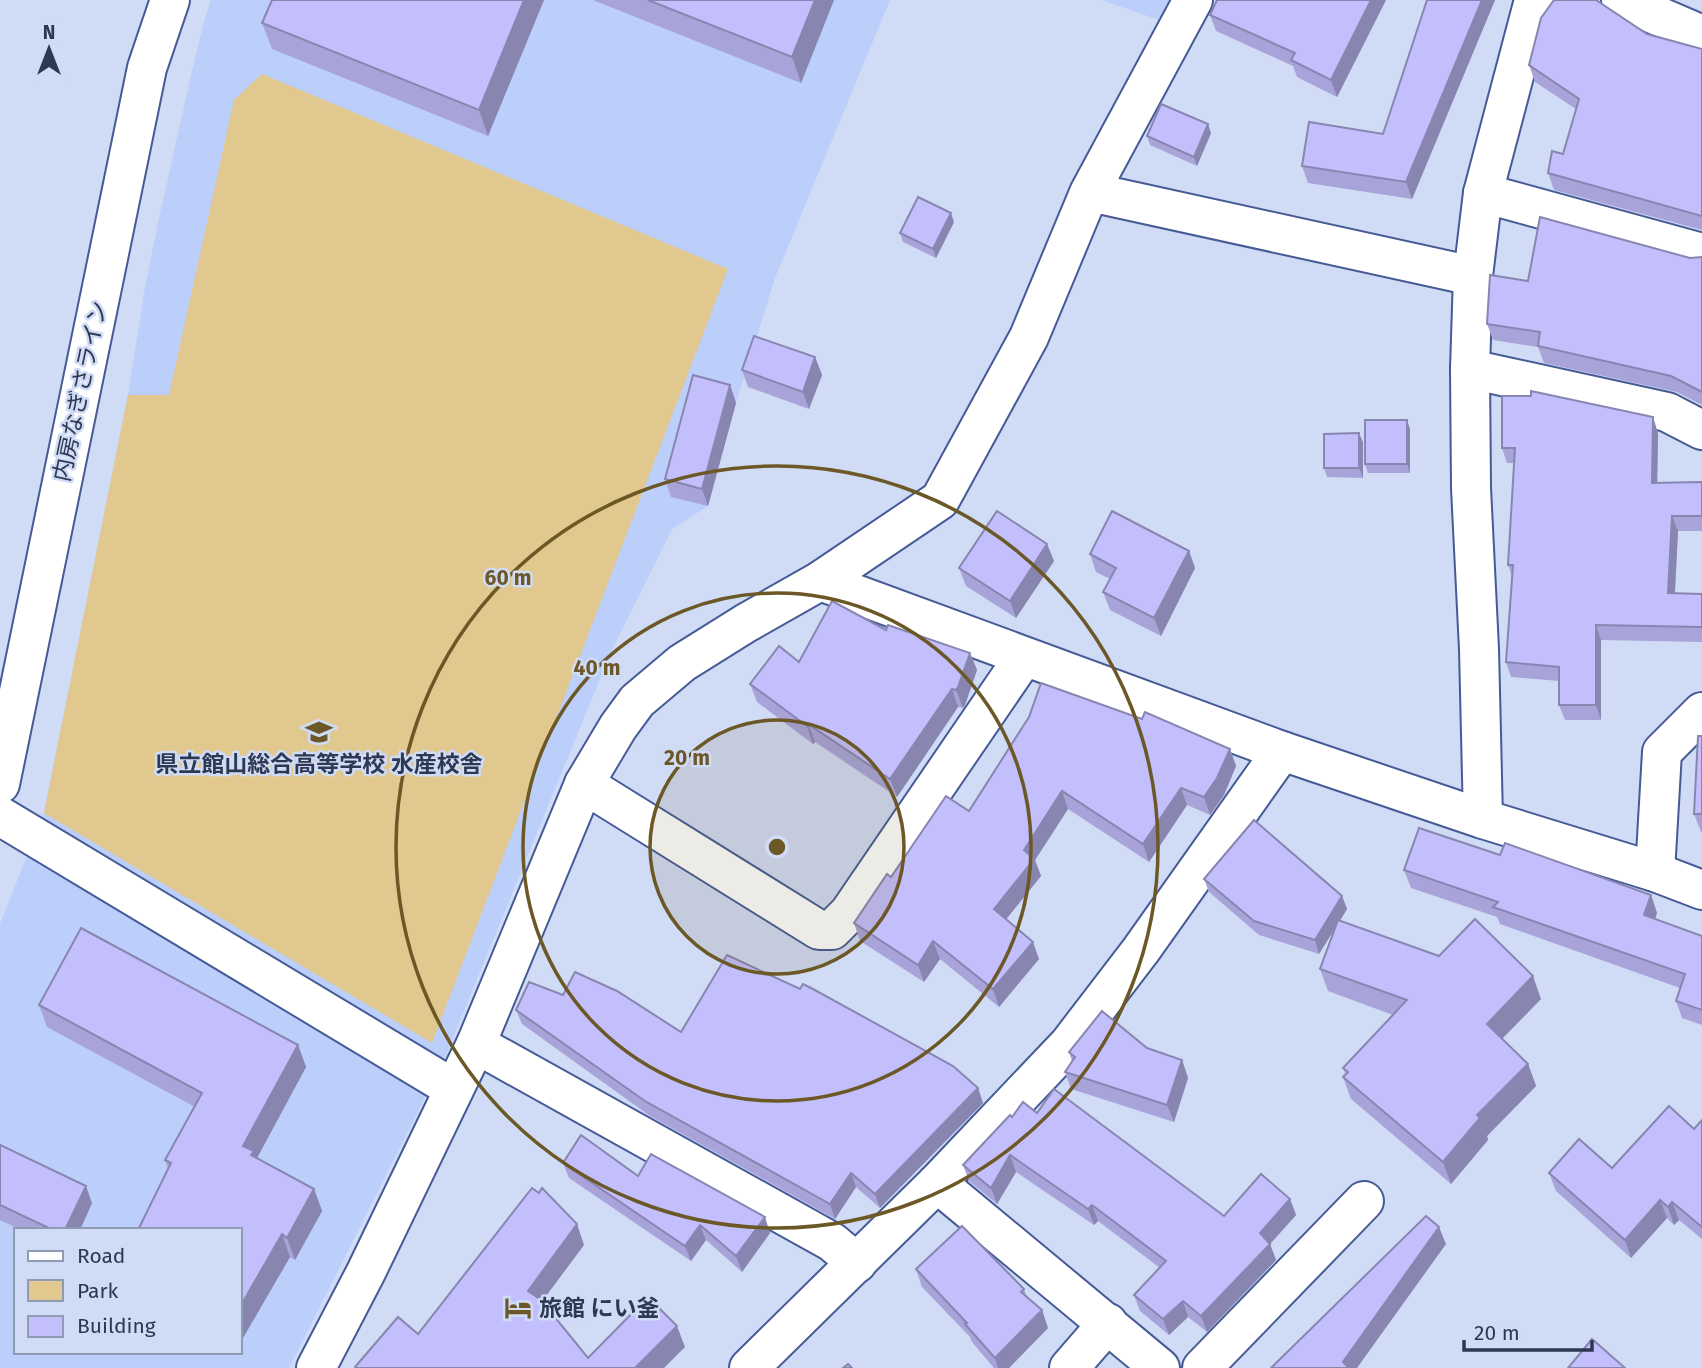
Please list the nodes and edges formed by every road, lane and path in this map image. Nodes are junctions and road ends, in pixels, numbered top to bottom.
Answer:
1 (170, 0) edge
2 (1193, 0) edge
3 (1534, 0) edge
4 (1621, 0) edge
5 (1702, 35) edge
6 (1090, 192) junction
7 (1483, 193) junction
8 (1702, 253) edge
9 (1473, 276) junction
10 (1470, 369) junction
11 (1702, 430) edge
12 (820, 581) junction
13 (1024, 657) junction
14 (1702, 712) edge
15 (1282, 751) junction
16 (0, 784) edge
17 (584, 784) junction
18 (0, 816) edge
19 (1483, 819) junction
20 (1655, 872) junction
21 (1702, 890) edge
22 (476, 1044) junction
23 (454, 1089) junction
24 (937, 1183) junction
25 (1364, 1200) dead end
26 (857, 1263) junction
27 (1108, 1323) junction
28 (316, 1368) edge
29 (749, 1368) edge
30 (1069, 1368) edge
31 (1160, 1368) edge
32 (1202, 1368) edge

1 - 16 street, 内房なぎさライン
2 - 6 street
3 - 7 street
4 - 5 street
6 - 9 street
6 - 12 street
7 - 8 street
7 - 9 street
9 - 10 street
10 - 11 street
10 - 19 street
12 - 13 street
12 - 17 street
13 - 15 street
13 - 17 street
14 - 20 street
15 - 19 street
15 - 24 street
17 - 22 street
18 - 23 street
19 - 20 street
20 - 21 street
22 - 23 street
22 - 26 street
23 - 28 street
24 - 26 street
24 - 27 street
25 - 32 street
26 - 29 street
27 - 30 street
27 - 31 street

